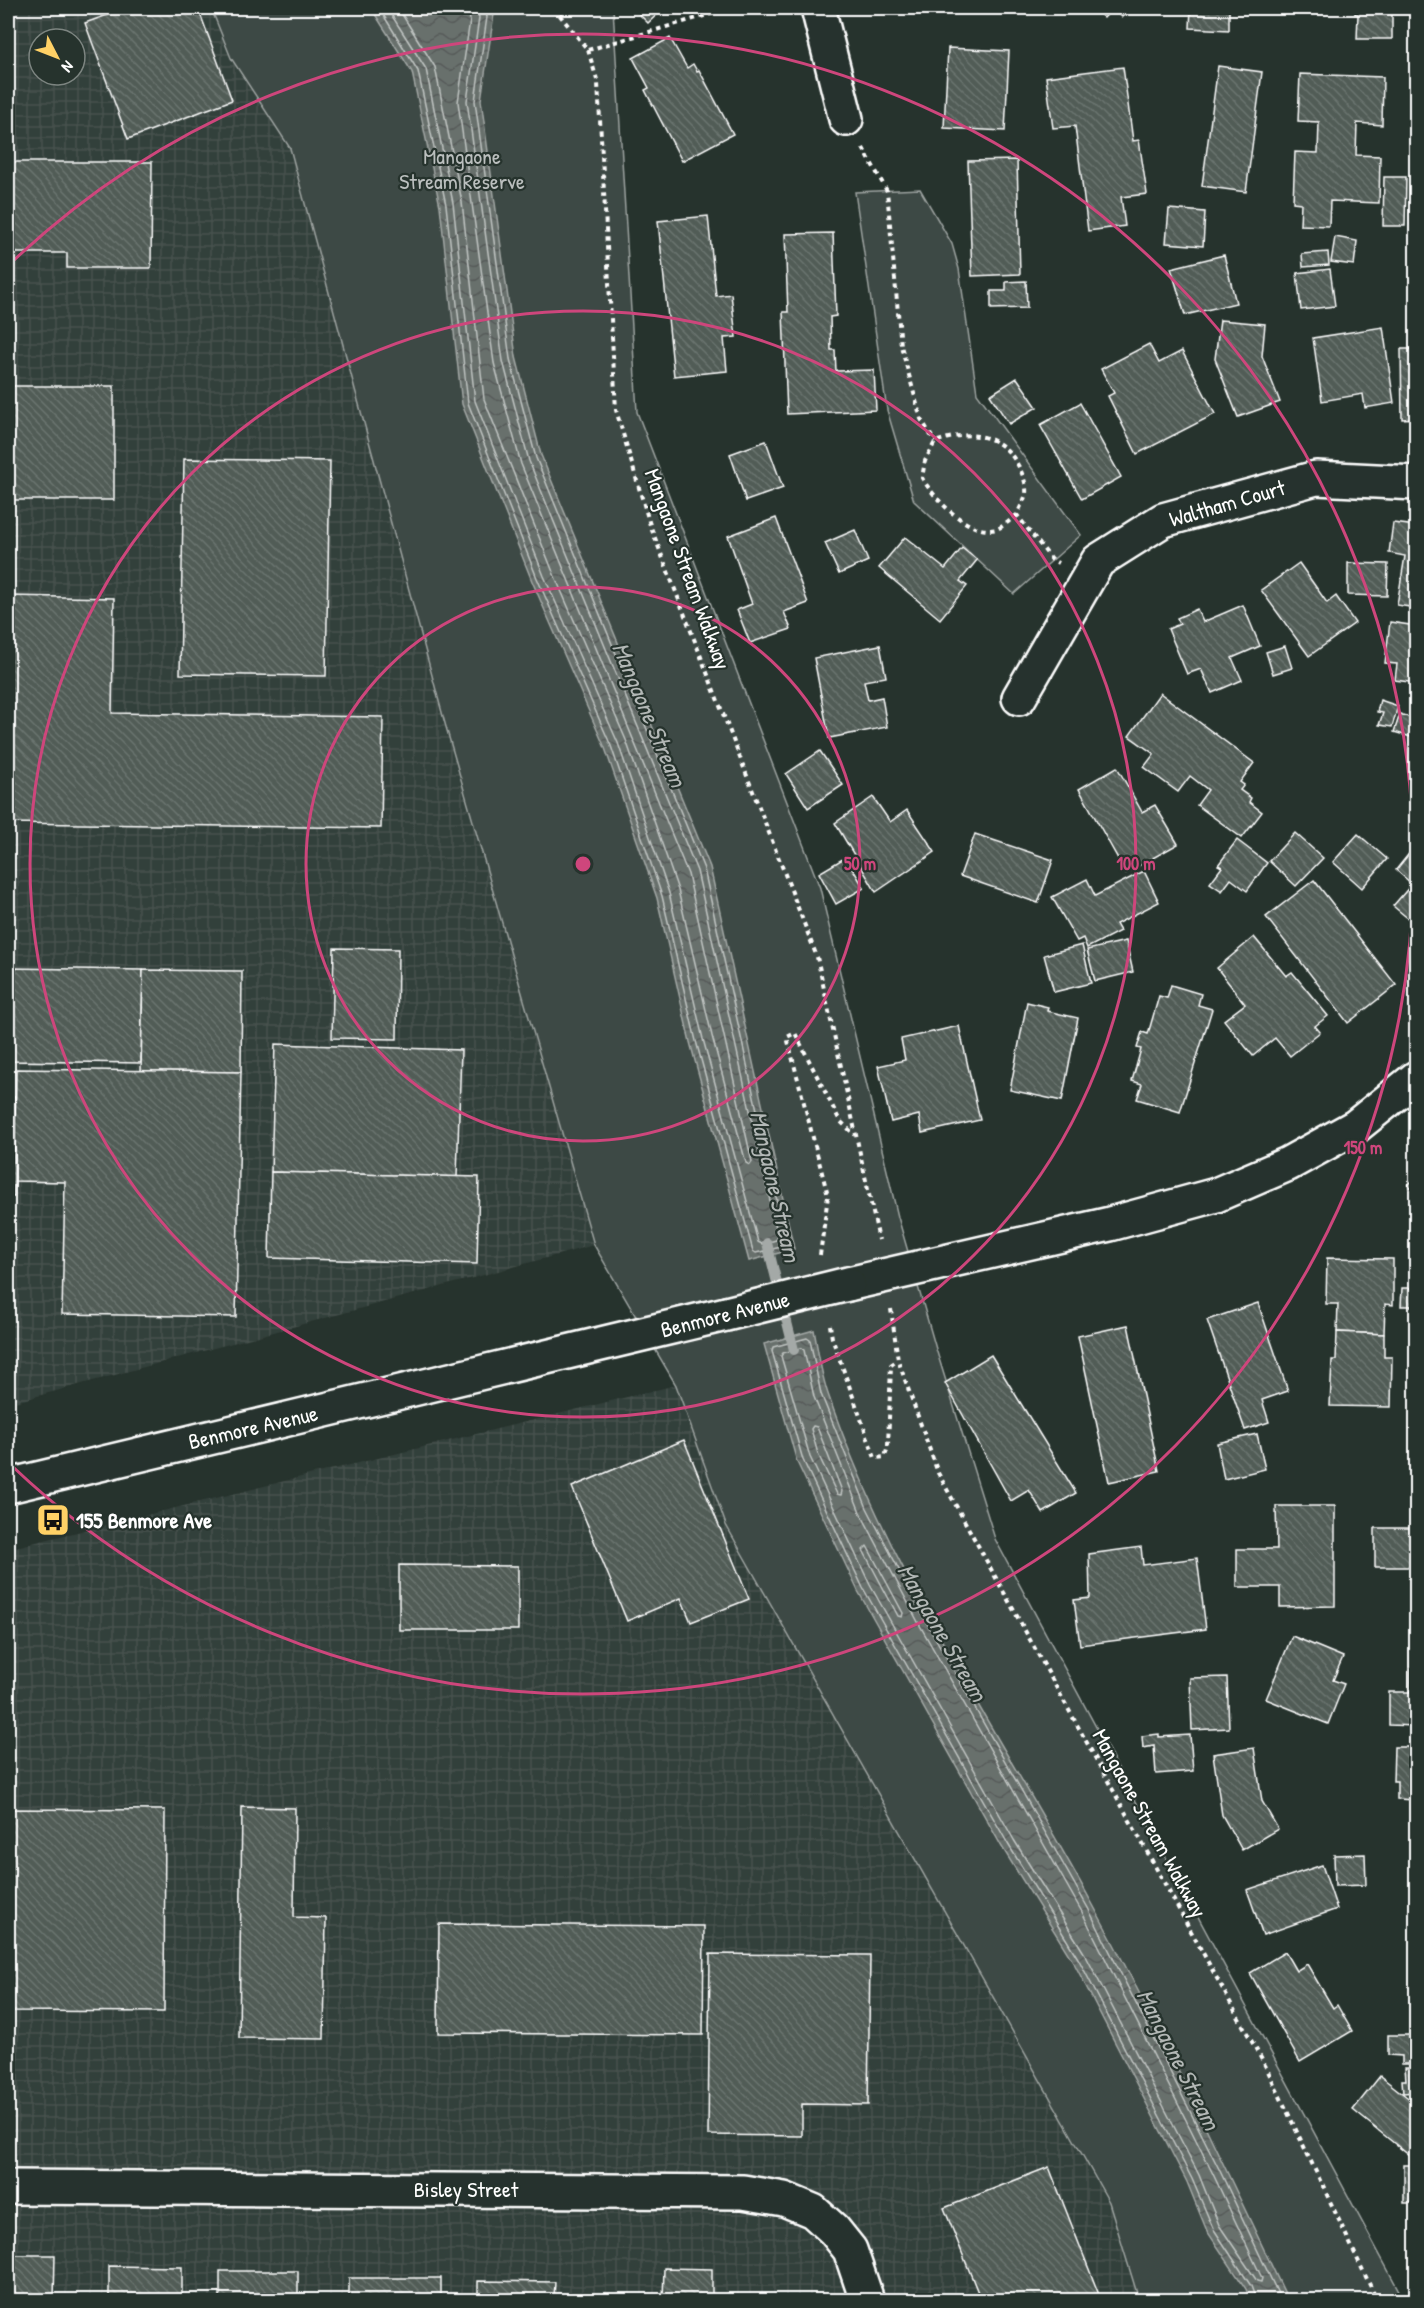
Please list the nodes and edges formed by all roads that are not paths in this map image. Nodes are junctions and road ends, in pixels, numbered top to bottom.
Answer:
1 (818, 8) edge
2 (846, 119) road end
3 (1416, 483) edge
4 (1019, 699) dead end
5 (1416, 1078) edge
6 (8, 1486) edge
7 (8, 2187) edge
8 (867, 2301) edge

1 - 2 street
3 - 4 street, Waltham Court
5 - 6 street, Benmore Avenue, bridge
7 - 8 street, Bisley Street

